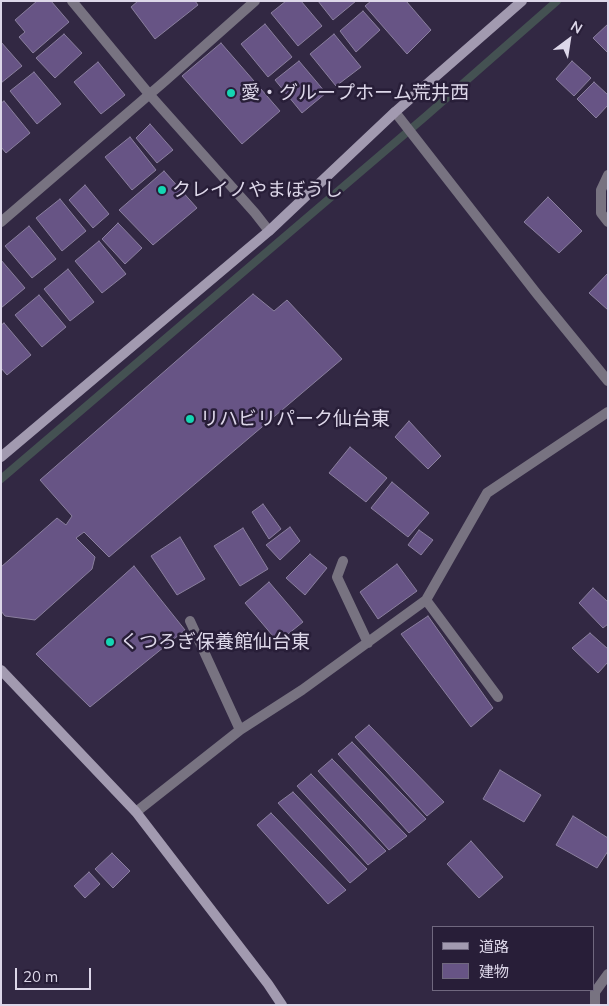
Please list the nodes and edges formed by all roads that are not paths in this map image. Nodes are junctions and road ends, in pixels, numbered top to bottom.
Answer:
1 (72, 1) edge
2 (255, 1) edge
3 (522, 1) edge
4 (149, 94) junction
5 (395, 112) junction
6 (608, 176) edge
7 (1, 222) edge
8 (608, 222) edge
9 (269, 231) junction
10 (608, 381) edge
11 (608, 412) edge
12 (1, 457) edge
13 (343, 560) dead end
14 (426, 600) junction
15 (190, 621) dead end
16 (368, 643) junction
17 (1, 670) edge
18 (498, 697) dead end
19 (240, 730) junction
20 (136, 812) junction
21 (608, 974) edge
22 (282, 1005) edge
23 (595, 1005) edge

1 - 4 street
2 - 4 street
3 - 5 street
4 - 7 street
4 - 9 street
5 - 9 street
5 - 10 street
6 - 8 street
9 - 12 street
11 - 14 street
13 - 16 street
14 - 16 street
14 - 18 street
15 - 19 street
16 - 19 street
17 - 20 street
19 - 20 street
20 - 22 street
21 - 23 street

